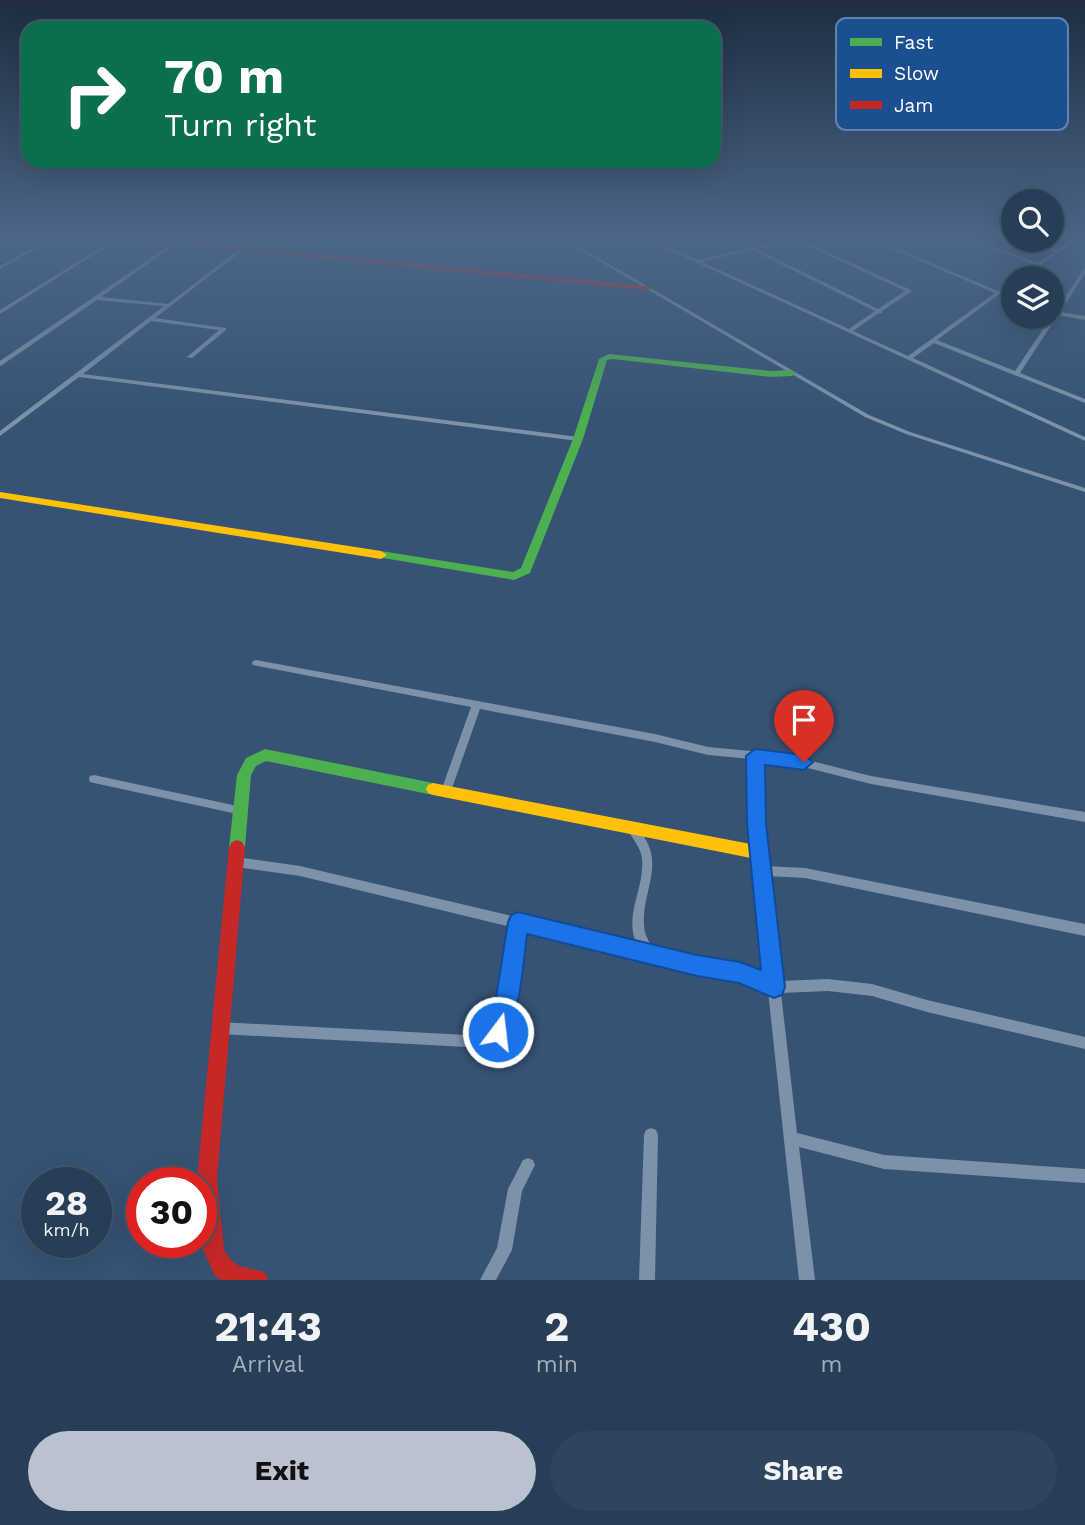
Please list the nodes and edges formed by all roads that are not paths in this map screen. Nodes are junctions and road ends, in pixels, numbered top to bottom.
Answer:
1 (24, 297) edge
2 (178, 297) edge
3 (663, 297) edge
4 (774, 297) edge
5 (849, 297) edge
6 (901, 297) edge
7 (994, 297) edge
8 (95, 298) joint
9 (167, 305) junction
10 (0, 312) edge
11 (880, 312) junction
12 (1064, 314) edge
13 (1085, 318) edge
14 (149, 319) junction
15 (1046, 329) edge
16 (849, 331) junction
17 (935, 341) junction
18 (190, 357) dead end
19 (909, 358) junction
20 (0, 364) edge
21 (792, 373) junction
22 (1017, 373) junction
23 (79, 375) junction
24 (1085, 401) edge
25 (2, 431) edge
26 (578, 439) junction
27 (1085, 439) edge
28 (1085, 490) edge
29 (0, 495) edge
30 (256, 663) dead end
31 (477, 706) junction
32 (755, 756) junction
33 (94, 779) dead end
34 (446, 791) junction
35 (243, 811) junction
36 (1085, 817) edge
37 (632, 829) junction
38 (761, 853) junction
39 (236, 862) junction
40 (761, 871) junction
41 (518, 922) junction
42 (1085, 930) edge
43 (649, 953) junction
44 (774, 987) junction
45 (220, 1028) junction
46 (1085, 1044) edge
47 (651, 1135) dead end
48 (790, 1138) junction
49 (528, 1165) dead end
50 (1085, 1176) edge
51 (254, 1280) edge
52 (488, 1280) edge
53 (648, 1280) edge
54 (807, 1280) edge

1 - 10 street
2 - 9 street
3 - 21 street
4 - 16 street
5 - 11 street
6 - 11 street
7 - 17 street
8 - 9 street
8 - 20 street
9 - 14 street
11 - 16 street
12 - 13 street
14 - 18 street
14 - 23 street
15 - 22 street
16 - 19 street
17 - 19 street
17 - 22 street
19 - 27 street
21 - 26 street
21 - 28 street
22 - 24 street
23 - 25 street
23 - 26 street
26 - 29 street
30 - 31 street
31 - 32 street
31 - 34 street
32 - 36 street
32 - 38 street
33 - 35 street
34 - 35 street
34 - 37 street
35 - 39 street
37 - 38 street
37 - 43 street
38 - 40 street
39 - 41 street
39 - 45 street
40 - 42 street
40 - 44 street
41 - 43 street
41 - 45 street
43 - 44 street
44 - 46 street
44 - 48 street
45 - 51 street
47 - 53 street
48 - 50 street
48 - 54 street
49 - 52 street

